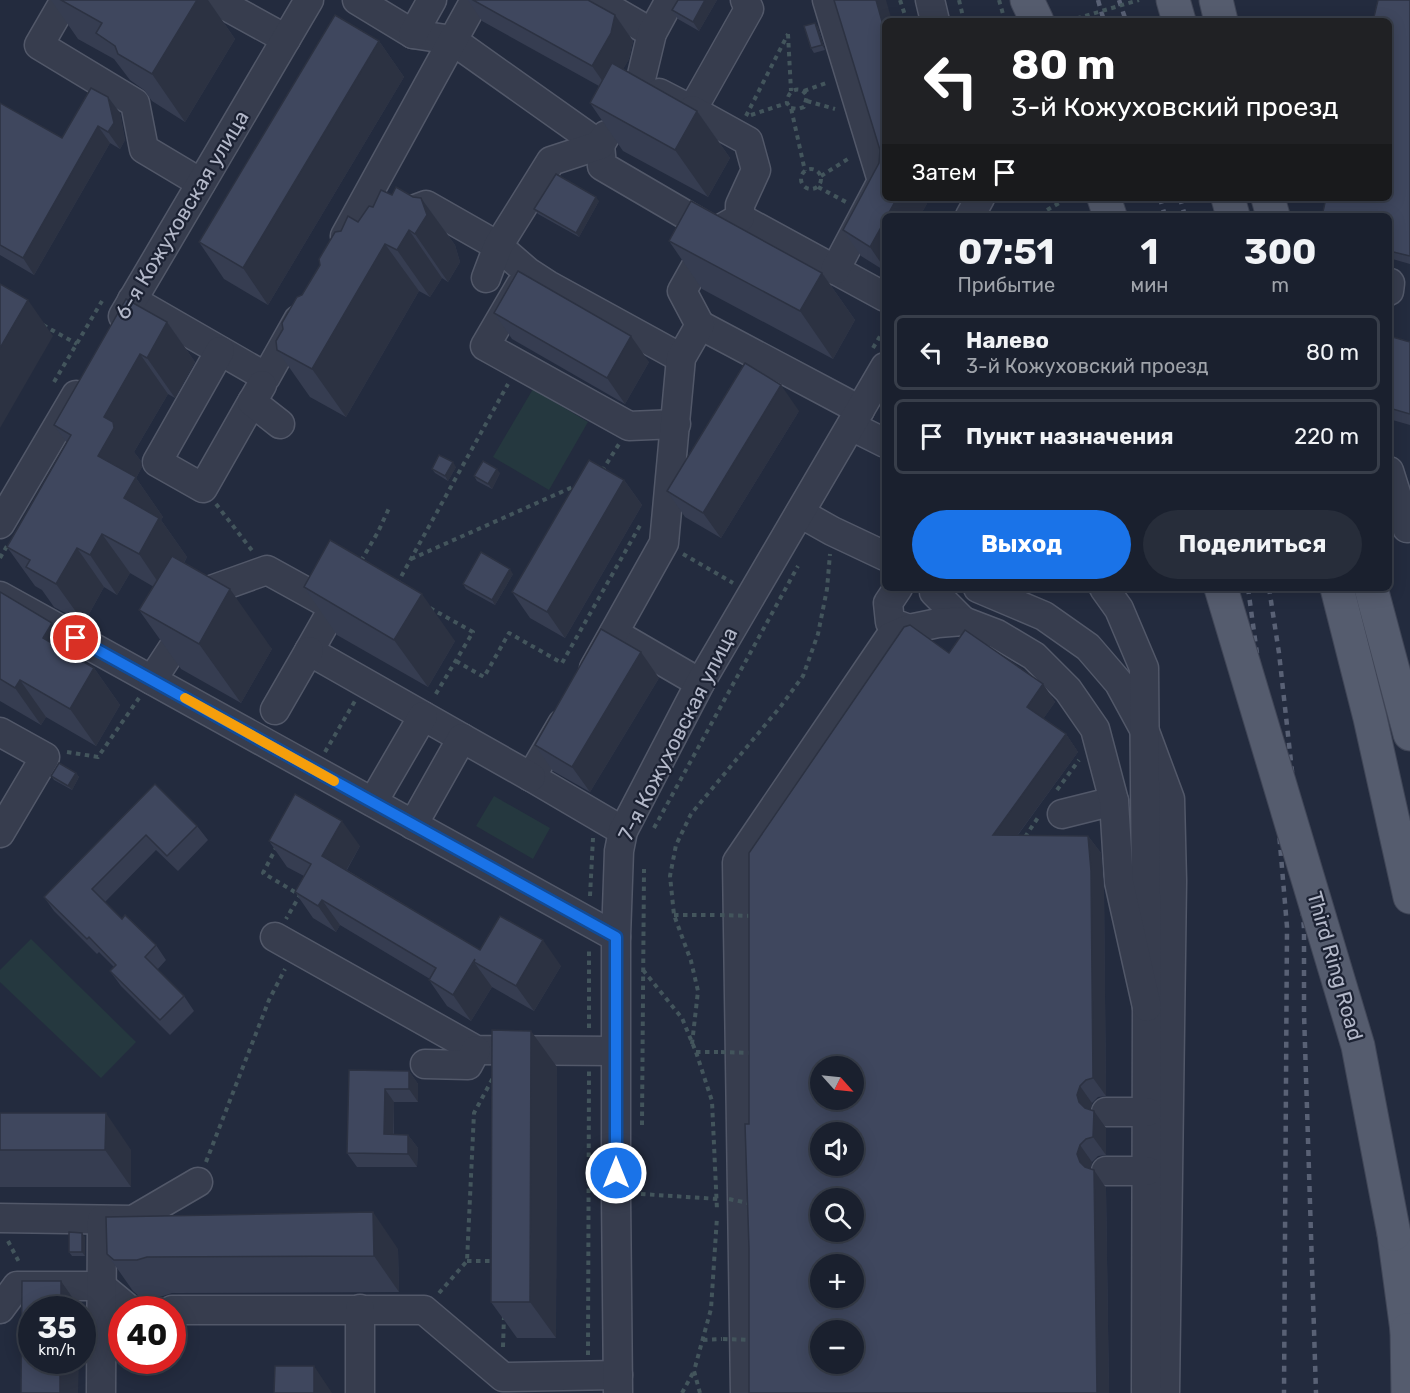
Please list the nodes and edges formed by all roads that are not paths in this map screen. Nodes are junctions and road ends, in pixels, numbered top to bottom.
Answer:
1 (65, 0) edge
2 (215, 0) edge
3 (309, 0) edge
4 (357, 0) edge
5 (432, 0) edge
6 (475, 0) edge
7 (595, 0) edge
8 (670, 0) edge
9 (745, 0) edge
10 (827, 0) edge
11 (930, 0) edge
12 (1027, 0) edge
13 (1042, 0) edge
14 (1173, 0) edge
15 (1216, 0) edge
16 (934, 18) edge
17 (1036, 18) edge
18 (1047, 18) edge
19 (1178, 18) edge
20 (1220, 18) edge
21 (652, 33) junction
22 (413, 34) junction
23 (286, 39) junction
24 (452, 40) junction
25 (630, 98) junction
26 (692, 110) junction
27 (600, 145) junction
28 (201, 183) junction
29 (740, 218) junction
30 (715, 232) junction
31 (498, 246) junction
32 (835, 270) junction
33 (528, 272) junction
34 (486, 278) dead end
35 (882, 295) edge
36 (311, 297) edge
37 (132, 300) junction
38 (700, 325) junction
39 (109, 339) edge
40 (219, 351) junction
41 (681, 358) junction
42 (877, 361) edge
43 (91, 369) edge
44 (266, 377) junction
45 (252, 402) junction
46 (855, 418) junction
47 (280, 424) dead end
48 (676, 424) junction
49 (882, 440) edge
50 (1392, 484) edge
51 (800, 513) junction
52 (0, 524) edge
53 (1402, 527) edge
54 (882, 555) edge
55 (896, 591) edge
56 (934, 591) edge
57 (985, 591) edge
58 (1222, 591) edge
59 (1337, 591) edge
60 (1372, 591) edge
61 (1112, 595) edge
62 (0, 596) edge
63 (963, 621) junction
64 (909, 629) junction
65 (614, 633) junction
66 (309, 651) junction
67 (152, 680) junction
68 (700, 683) junction
69 (275, 710) dead end
70 (423, 716) junction
71 (1144, 729) junction
72 (0, 732) edge
73 (1410, 734) edge
74 (462, 738) junction
75 (531, 777) junction
76 (1114, 801) junction
77 (373, 802) junction
78 (1062, 814) dead end
79 (413, 825) junction
80 (624, 827) junction
81 (0, 833) edge
82 (1410, 897) edge
83 (616, 937) junction
84 (286, 943) road end
85 (1147, 1007) junction
86 (476, 1050) junction
87 (602, 1051) junction
88 (425, 1064) dead end
89 (1106, 1112) dead end
90 (1147, 1112) junction
91 (1106, 1171) dead end
92 (1147, 1171) junction
93 (198, 1182) road end
94 (102, 1220) junction
95 (3, 1227) edge
96 (100, 1286) junction
97 (112, 1296) edge
98 (0, 1309) edge
99 (360, 1309) junction
100 (186, 1310) edge
101 (1156, 1312) junction
102 (1407, 1319) junction
103 (1410, 1353) edge
104 (618, 1384) edge
105 (101, 1393) edge
106 (360, 1393) edge
107 (745, 1393) edge
108 (1146, 1393) edge
109 (1165, 1393) edge
110 (1408, 1393) edge

1 - 28 street
2 - 23 street
3 - 23 street, 6-я Кожуховская улица
4 - 22 street
5 - 22 street
6 - 24 street
7 - 21 street
8 - 21 street
9 - 26 street
10 - 32 street
11 - 16 street
12 - 17 main road
13 - 18 main road
14 - 19 main road
15 - 20 main road
21 - 25 street
22 - 24 street
23 - 28 street, 6-я Кожуховская улица
24 - 27 street
24 - 31 street
25 - 26 street
25 - 27 street
26 - 29 street
27 - 30 street
27 - 31 street
28 - 37 street, 6-я Кожуховская улица
29 - 30 street
29 - 32 street
30 - 38 street
31 - 33 street
31 - 34 street
32 - 35 street
33 - 41 street
33 - 48 street
36 - 44 street
37 - 39 street, 6-я Кожуховская улица
37 - 40 street
38 - 41 street
38 - 46 street
40 - 44 street
40 - 45 street
41 - 48 street
42 - 46 street, 7-я Кожуховская улица
43 - 52 street
44 - 45 street
45 - 47 street
46 - 49 street
46 - 51 street, 7-я Кожуховская улица
48 - 65 street
50 - 53 street
51 - 54 street
51 - 68 street, 7-я Кожуховская улица
55 - 64 street
56 - 63 street
57 - 71 street
58 - 102 main road, Third Ring Road, bridge
59 - 82 main road
60 - 73 main road
61 - 71 street
62 - 67 street
63 - 64 street
63 - 76 street
64 - 107 street
65 - 68 street
65 - 75 street
66 - 67 street
66 - 69 street
66 - 70 street
67 - 77 street
68 - 80 street, 7-я Кожуховская улица
70 - 74 street
70 - 77 street
71 - 85 street
71 - 101 street
72 - 81 street
74 - 75 street
74 - 79 street
75 - 80 street
76 - 78 street
76 - 85 street
77 - 79 street
79 - 83 street
80 - 83 street, 7-я Кожуховская улица
83 - 87 street, 7-я Кожуховская улица
84 - 86 street
85 - 90 street
86 - 87 street
86 - 88 street
87 - 104 street, 7-я Кожуховская улица
89 - 90 street
90 - 92 street
91 - 92 street
92 - 101 street
93 - 94 street
94 - 95 street
94 - 96 street
96 - 97 street
96 - 98 street
96 - 105 street
99 - 100 street
99 - 104 street
99 - 106 street
101 - 108 street
101 - 109 street
102 - 103 main road, Third Ring Road
102 - 110 main road

